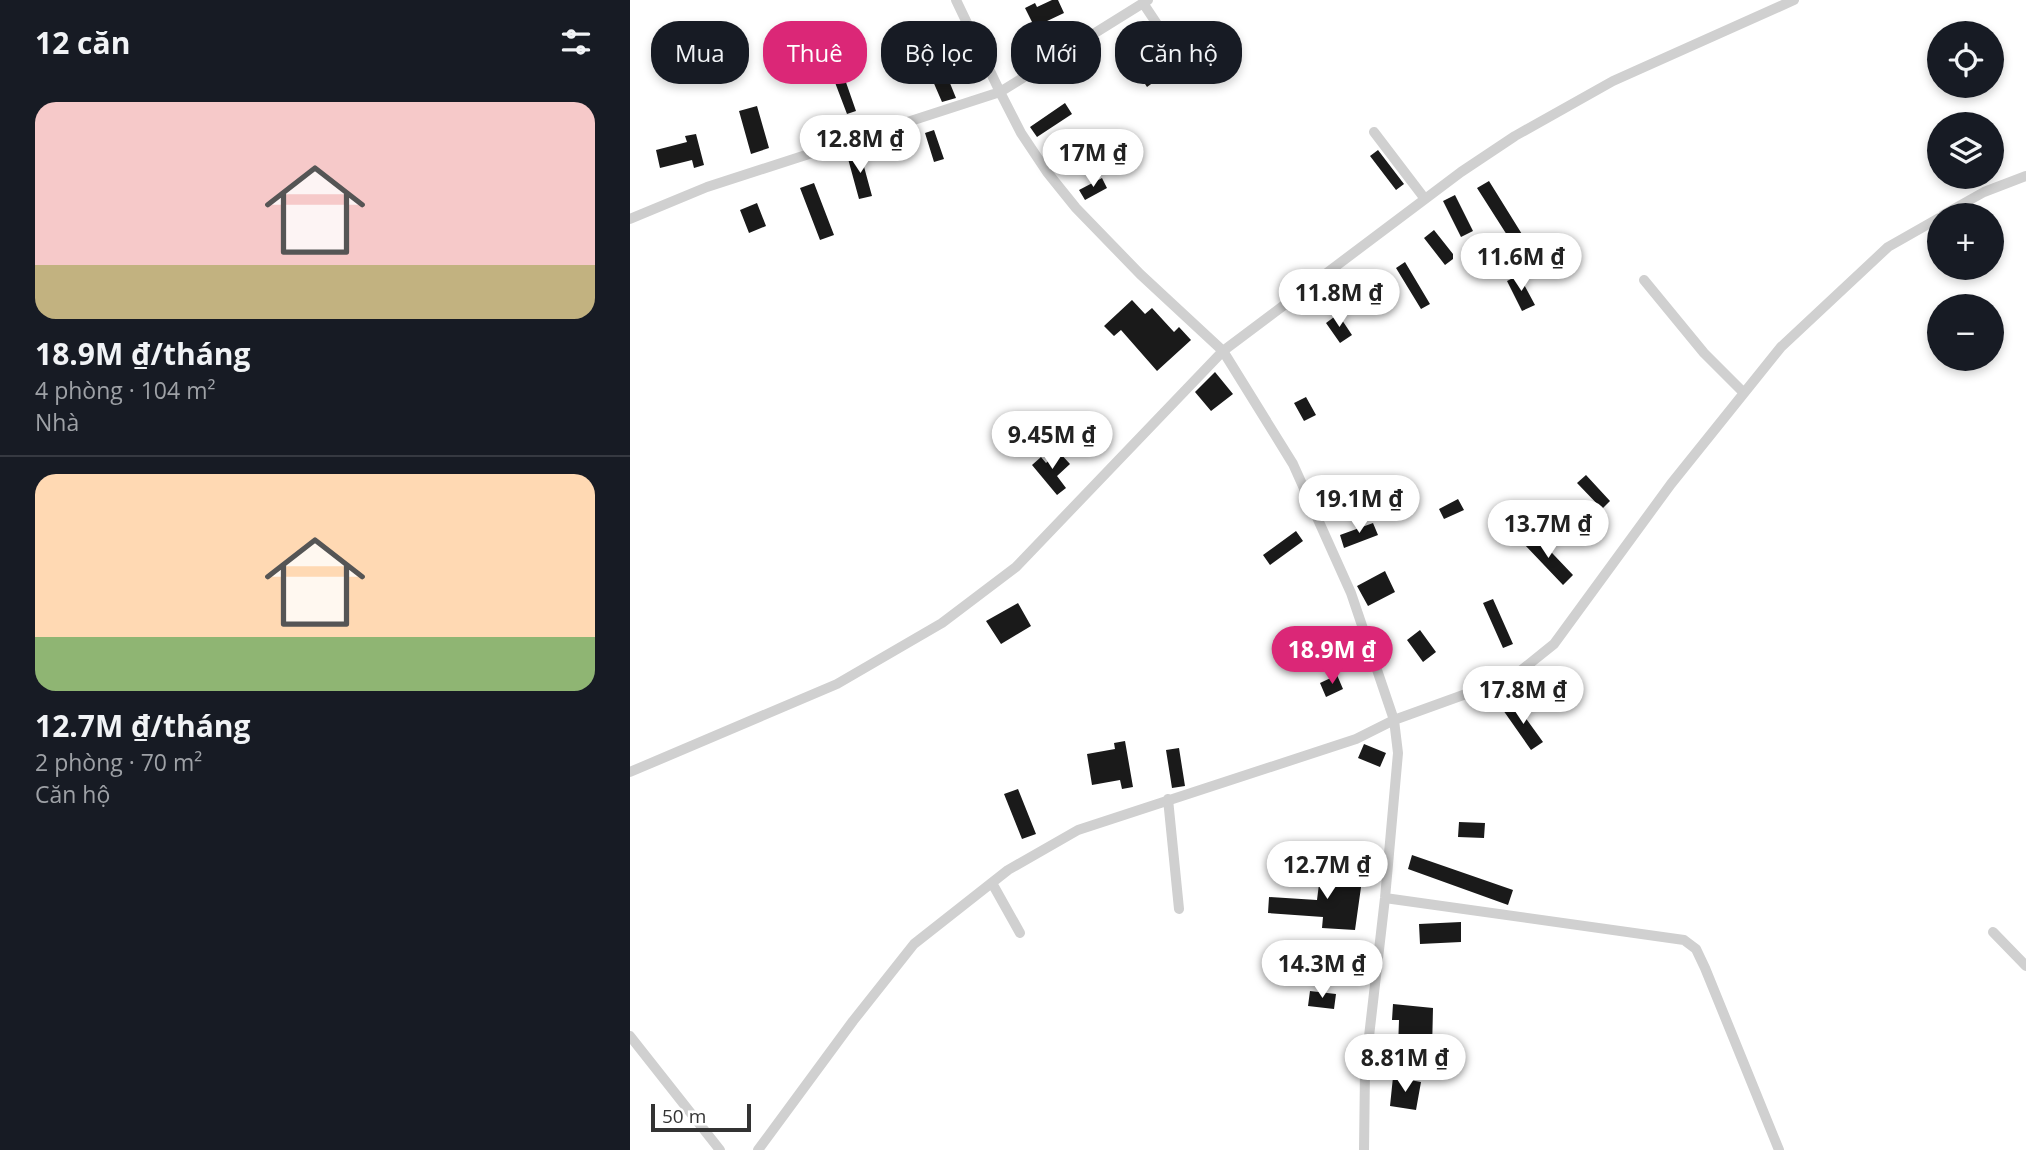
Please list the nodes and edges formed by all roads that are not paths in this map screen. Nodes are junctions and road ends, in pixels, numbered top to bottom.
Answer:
1 (956, 0) edge
2 (1794, 0) edge
3 (1146, 2) edge
4 (1158, 21) edge
5 (1000, 92) junction
6 (1374, 132) dead end
7 (2026, 176) edge
8 (1425, 199) junction
9 (1964, 203) edge
10 (630, 219) edge
11 (1927, 224) edge
12 (1644, 280) dead end
13 (1223, 351) junction
14 (1744, 393) junction
15 (1394, 720) junction
16 (630, 772) edge
17 (1168, 799) junction
18 (992, 883) junction
19 (1385, 898) junction
20 (1179, 909) dead end
21 (1993, 932) dead end
22 (1020, 933) dead end
23 (2026, 966) edge
24 (630, 1036) edge
25 (720, 1150) edge
26 (758, 1150) edge
27 (1364, 1150) edge
28 (1779, 1150) edge

1 - 5 street
2 - 8 street
3 - 4 street
3 - 5 street
5 - 10 street
5 - 13 street
6 - 8 street
7 - 9 street
8 - 13 street
11 - 14 street
12 - 14 street
13 - 15 street
13 - 16 street
14 - 15 street
15 - 17 street
15 - 19 street
17 - 18 street
17 - 20 street
18 - 22 street
18 - 26 street
19 - 27 street
19 - 28 street
21 - 23 street
24 - 25 street

